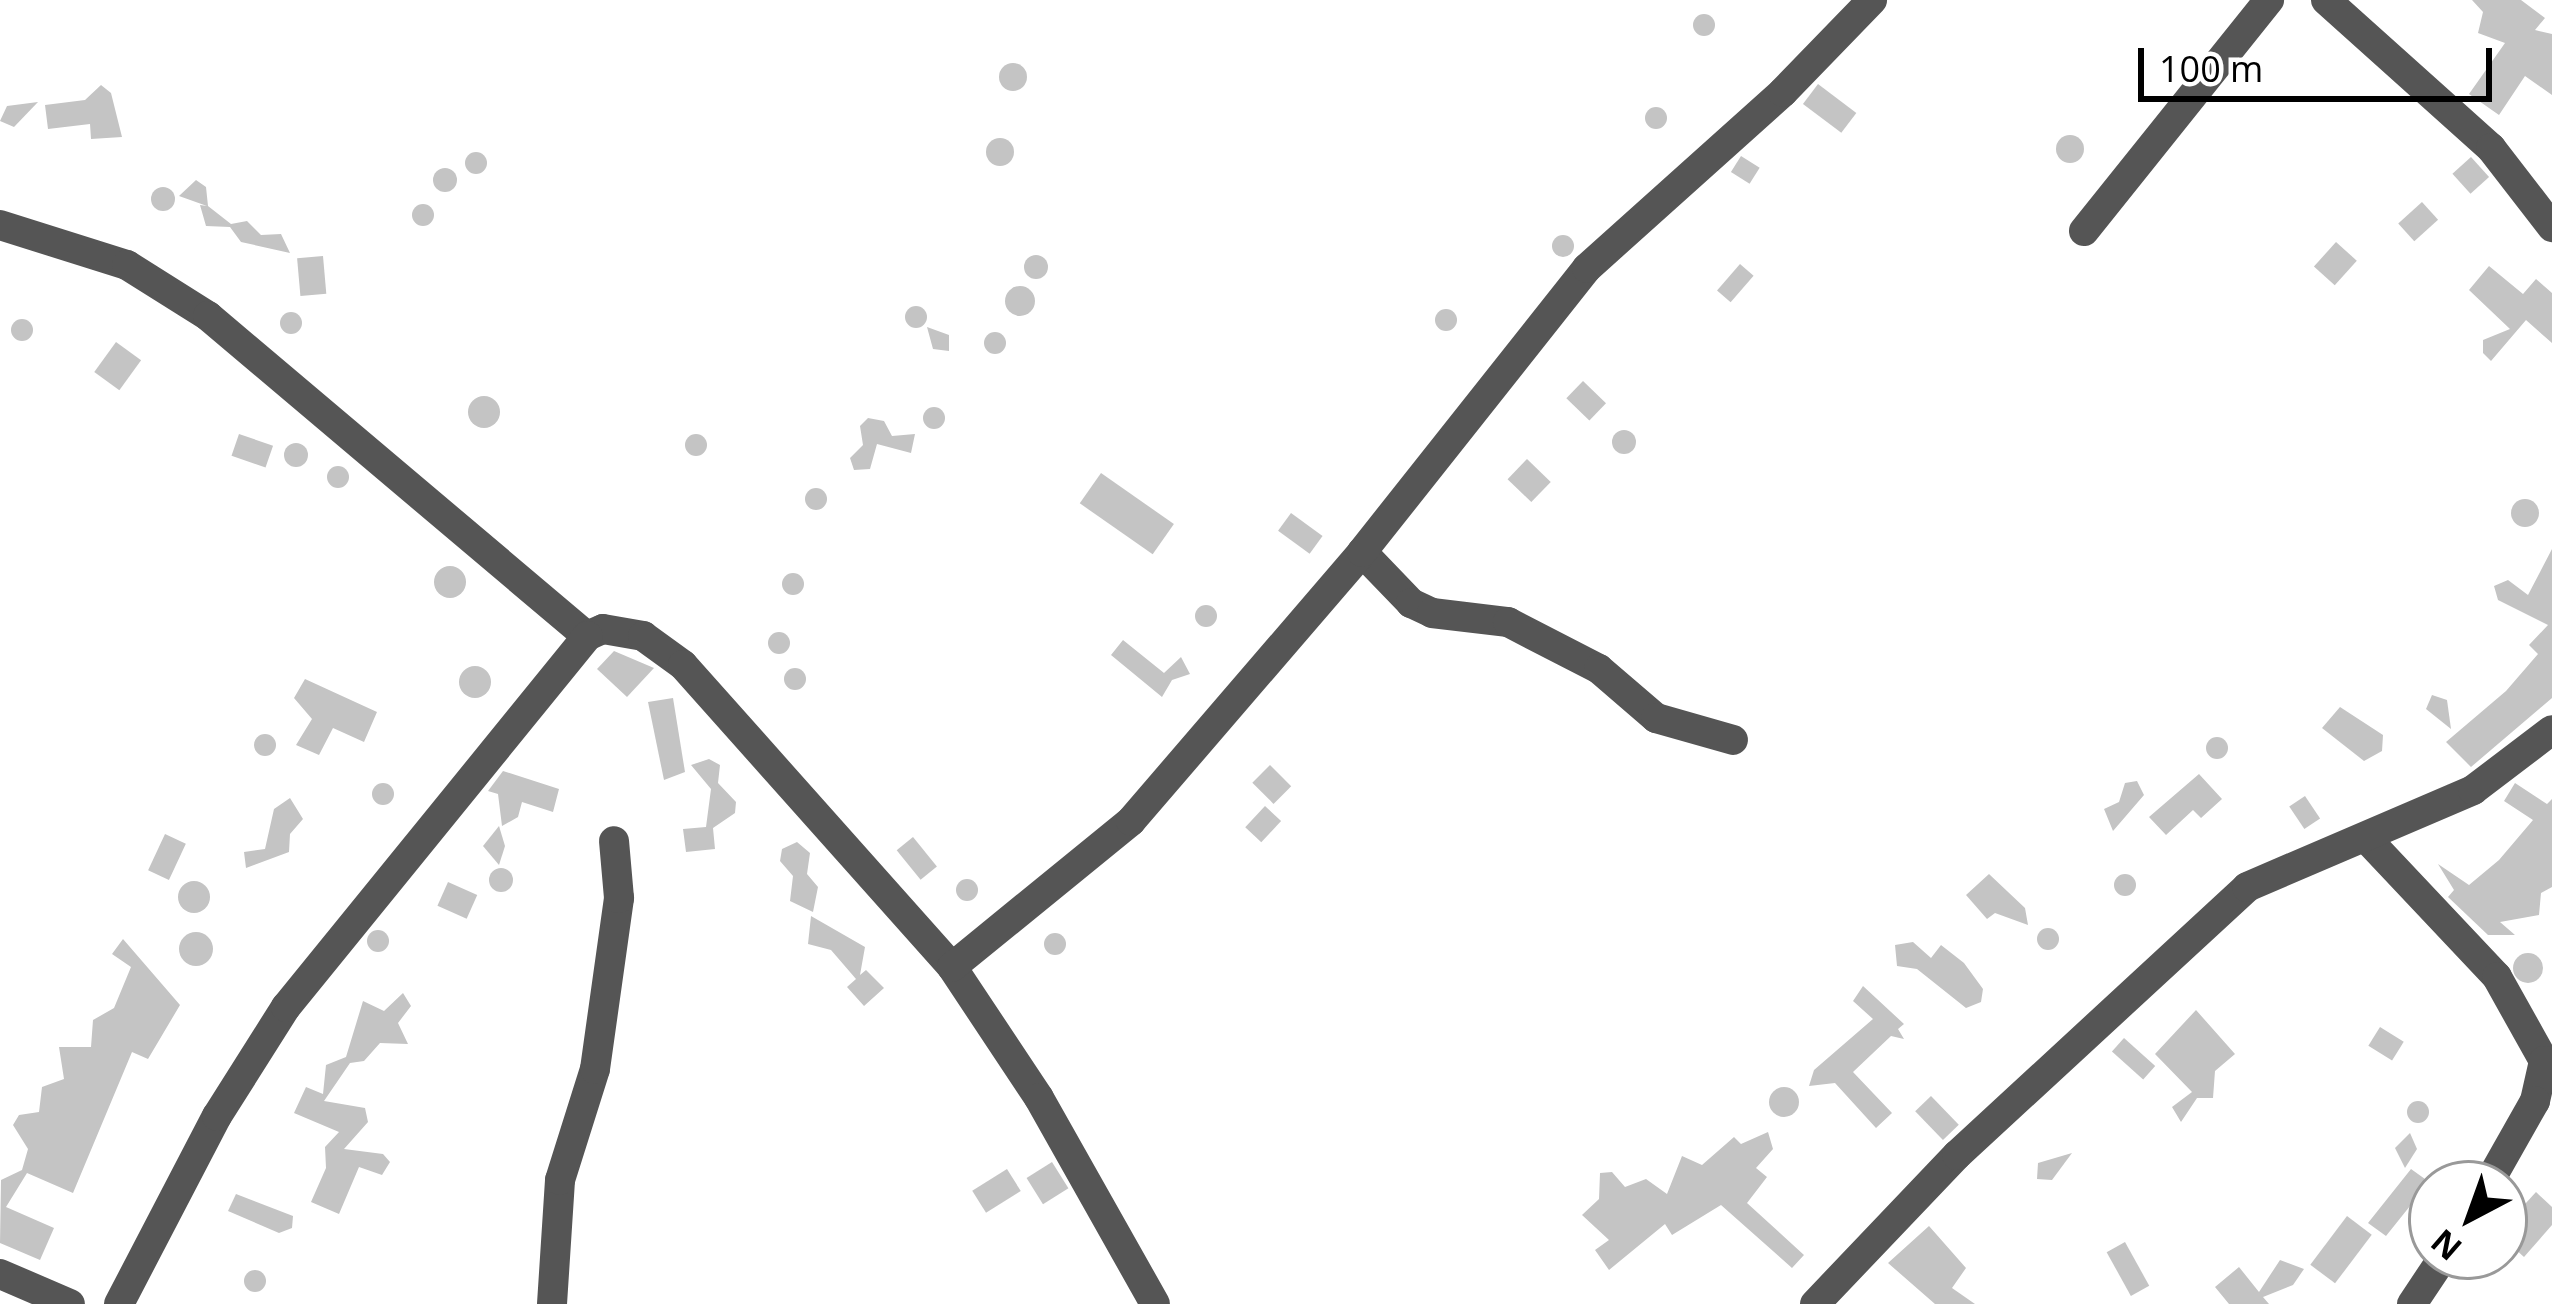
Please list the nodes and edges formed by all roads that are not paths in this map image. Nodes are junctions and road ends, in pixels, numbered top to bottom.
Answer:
1 (1872, 0) edge
2 (2270, 0) edge
3 (2326, 0) edge
4 (0, 225) edge
5 (2552, 227) edge
6 (2084, 231) dead end
7 (1362, 551) junction
8 (587, 636) junction
9 (1733, 740) dead end
10 (2548, 741) edge
11 (2368, 840) junction
12 (614, 841) dead end
13 (952, 967) junction
14 (2502, 1160) edge
15 (0, 1274) edge
16 (70, 1304) edge
17 (119, 1304) edge
18 (551, 1304) edge
19 (1155, 1304) edge
20 (1815, 1304) edge

1 - 7 street
2 - 6 street
3 - 5 street
4 - 8 street
7 - 9 street
7 - 13 street
8 - 13 street
8 - 17 street
10 - 11 street
11 - 14 street
11 - 20 street
12 - 18 street
13 - 19 street
15 - 16 street

